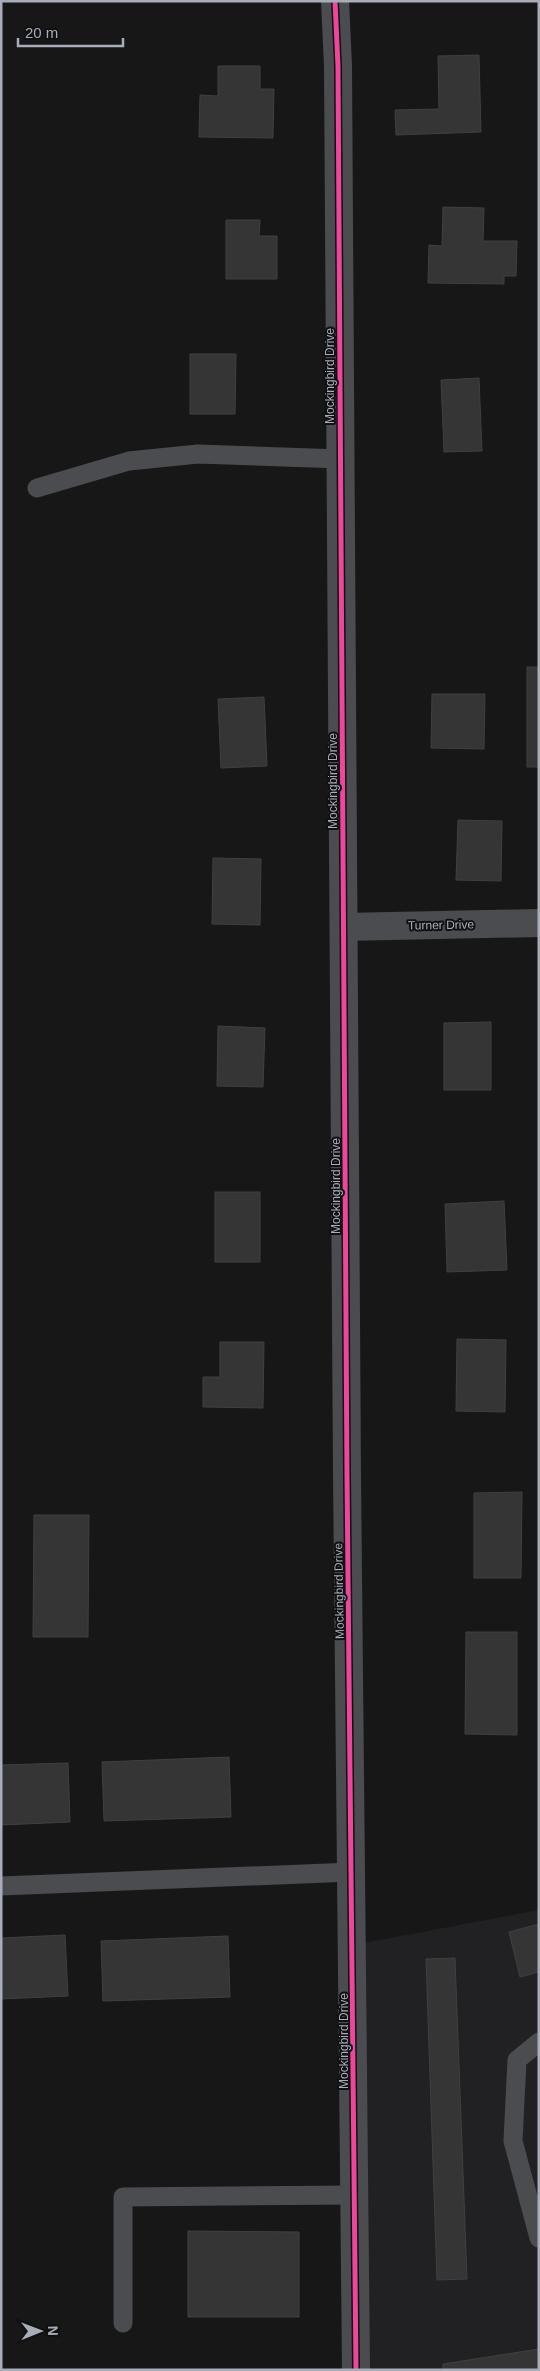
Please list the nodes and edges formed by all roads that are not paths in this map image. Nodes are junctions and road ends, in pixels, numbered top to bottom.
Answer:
1 (335, 1) edge
2 (341, 459) junction
3 (36, 488) dead end
4 (539, 923) edge
5 (344, 927) junction
6 (352, 1872) junction
7 (1, 1886) edge
8 (539, 2042) edge
9 (355, 2196) junction
10 (539, 2238) edge
11 (123, 2323) dead end
12 (356, 2370) edge

1 - 2 street, Mockingbird Drive
2 - 3 lane
2 - 5 street, Mockingbird Drive
4 - 5 street, Turner Drive
5 - 6 street, Mockingbird Drive
6 - 7 lane
6 - 9 street, Mockingbird Drive
8 - 10 lane
9 - 11 lane
9 - 12 street, Mockingbird Drive

